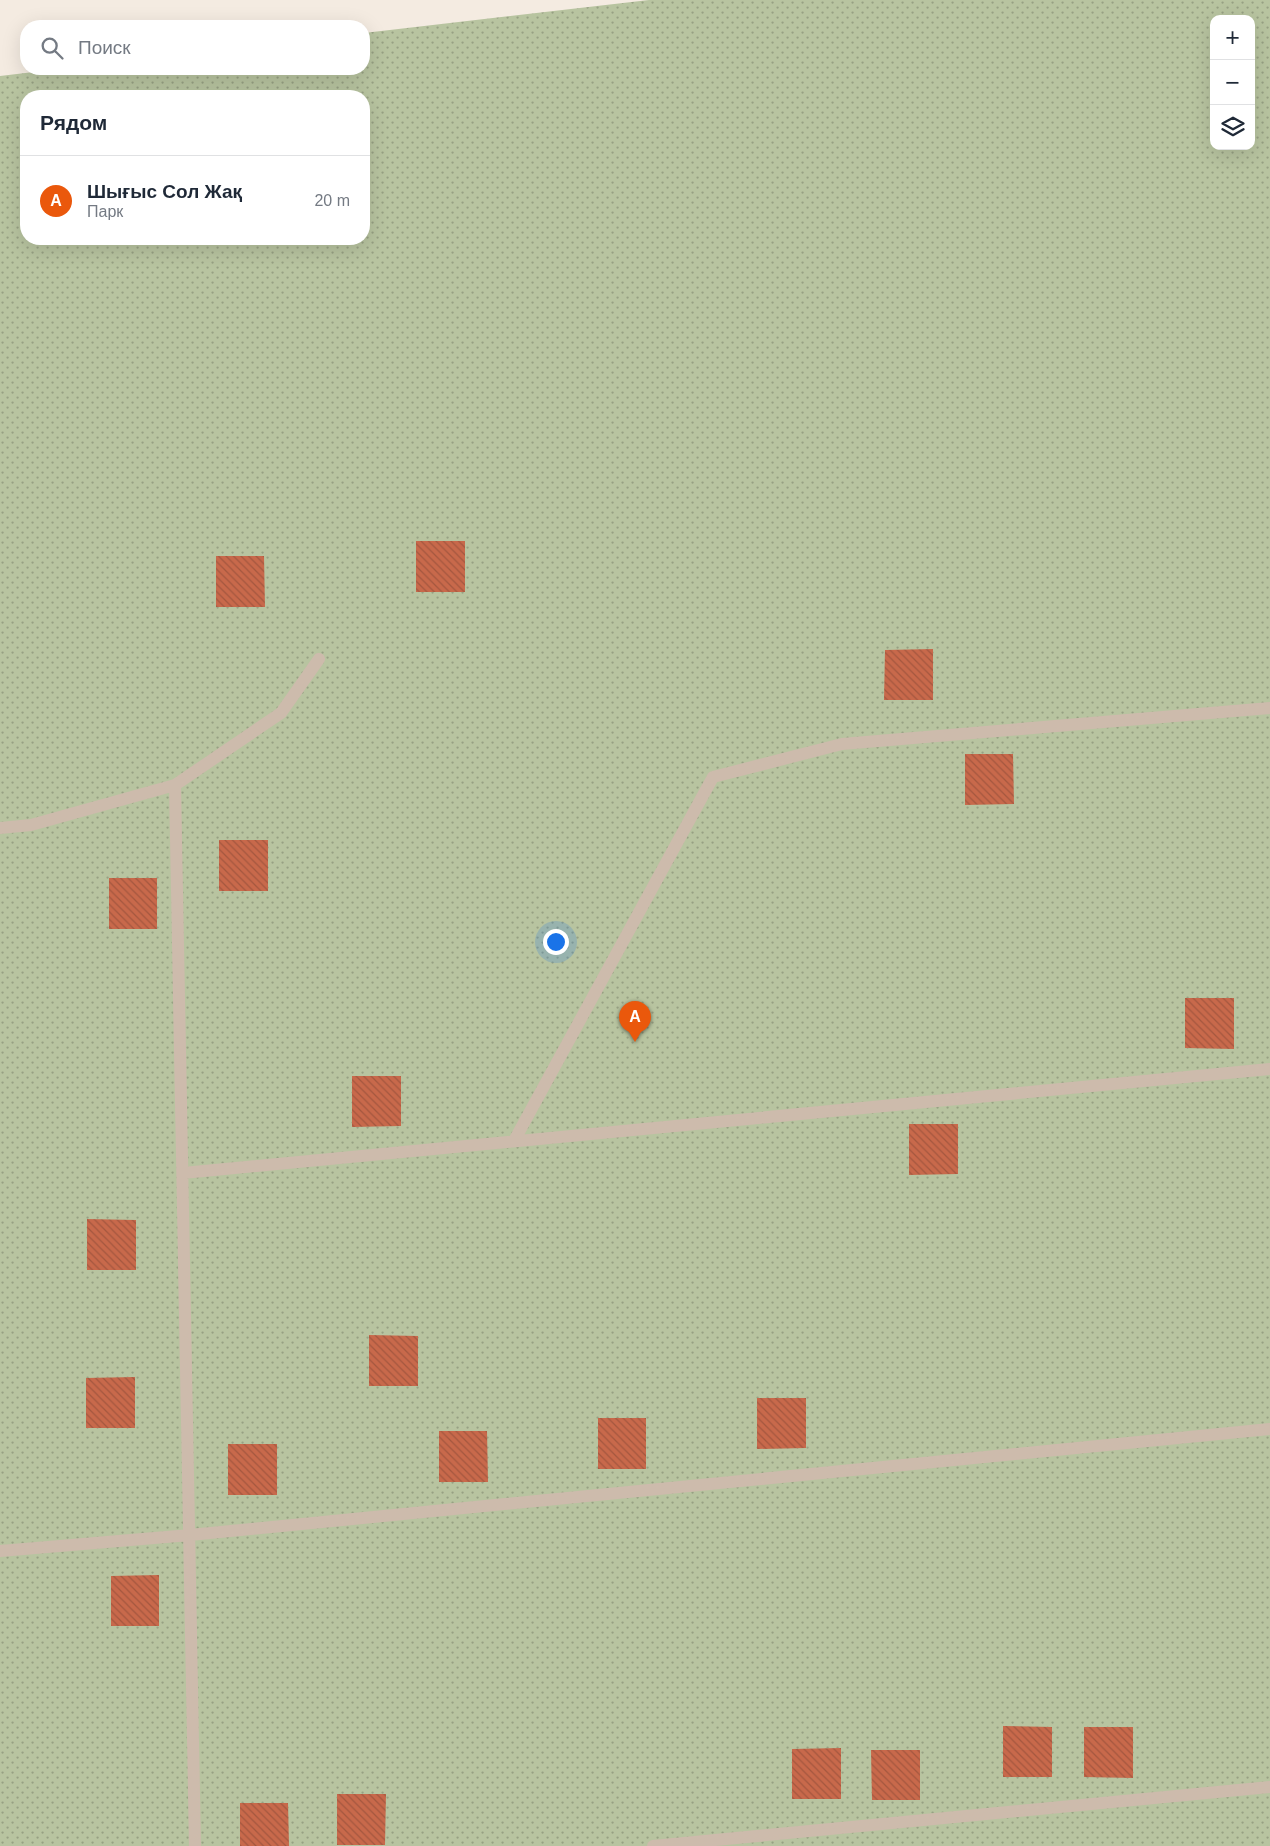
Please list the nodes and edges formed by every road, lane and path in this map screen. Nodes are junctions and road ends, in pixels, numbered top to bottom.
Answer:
1 (319, 659) dead end
2 (1270, 708) edge
3 (175, 785) junction
4 (0, 828) edge
5 (1270, 1069) edge
6 (514, 1141) junction
7 (183, 1173) junction
8 (1270, 1428) edge
9 (190, 1535) junction
10 (0, 1551) edge
11 (1270, 1787) edge
12 (195, 1846) edge
13 (653, 1846) edge

1 - 3 street
2 - 6 street
3 - 4 street
3 - 7 street
5 - 6 street
6 - 7 street
7 - 9 street
8 - 9 street
9 - 10 street
9 - 12 street
11 - 13 street

